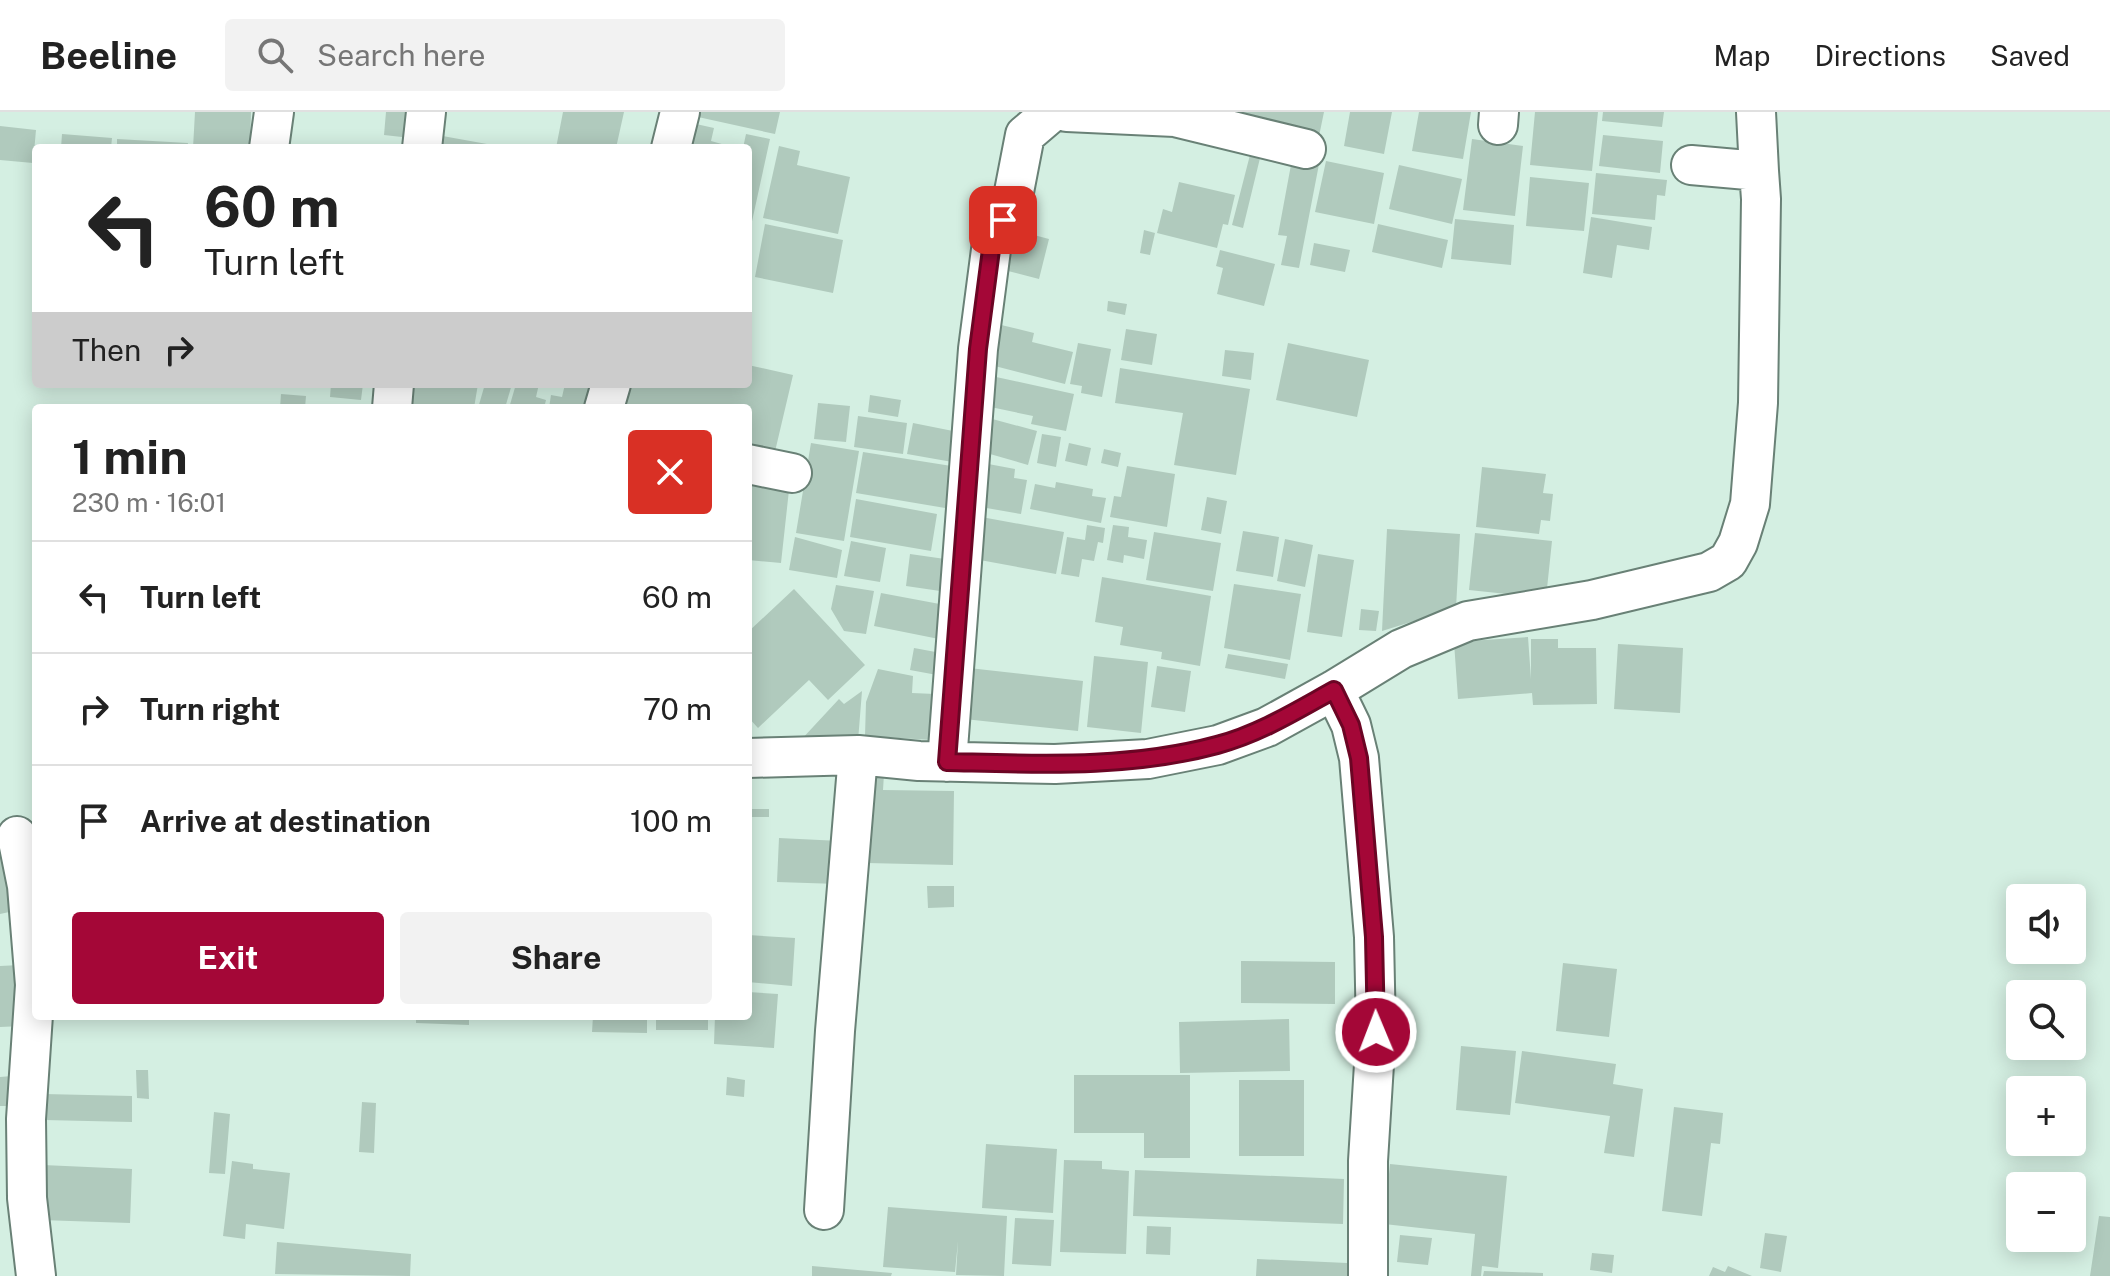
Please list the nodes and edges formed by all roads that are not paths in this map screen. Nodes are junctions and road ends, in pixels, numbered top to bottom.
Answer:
1 (274, 112) edge
2 (426, 112) edge
3 (680, 112) edge
4 (1052, 112) edge
5 (1067, 112) edge
6 (1756, 112) edge
7 (1176, 114) edge
8 (270, 144) edge
9 (422, 144) edge
10 (672, 144) edge
11 (1306, 149) dead end
12 (1691, 165) dead end
13 (1759, 171) junction
14 (752, 465) edge
15 (792, 473) dead end
16 (1334, 690) junction
17 (858, 755) junction
18 (752, 758) edge
19 (947, 762) junction
20 (18, 835) edge
21 (32, 948) edge
22 (33, 1020) edge
23 (824, 1210) dead end
24 (36, 1276) edge
25 (1368, 1276) edge

1 - 8 street
2 - 9 street
3 - 10 street
4 - 19 street
5 - 7 street
6 - 13 street
7 - 11 street
12 - 13 street
13 - 16 street
14 - 15 street
16 - 19 street
16 - 25 street
17 - 18 street
17 - 19 street
17 - 23 street
20 - 21 street
22 - 24 street

